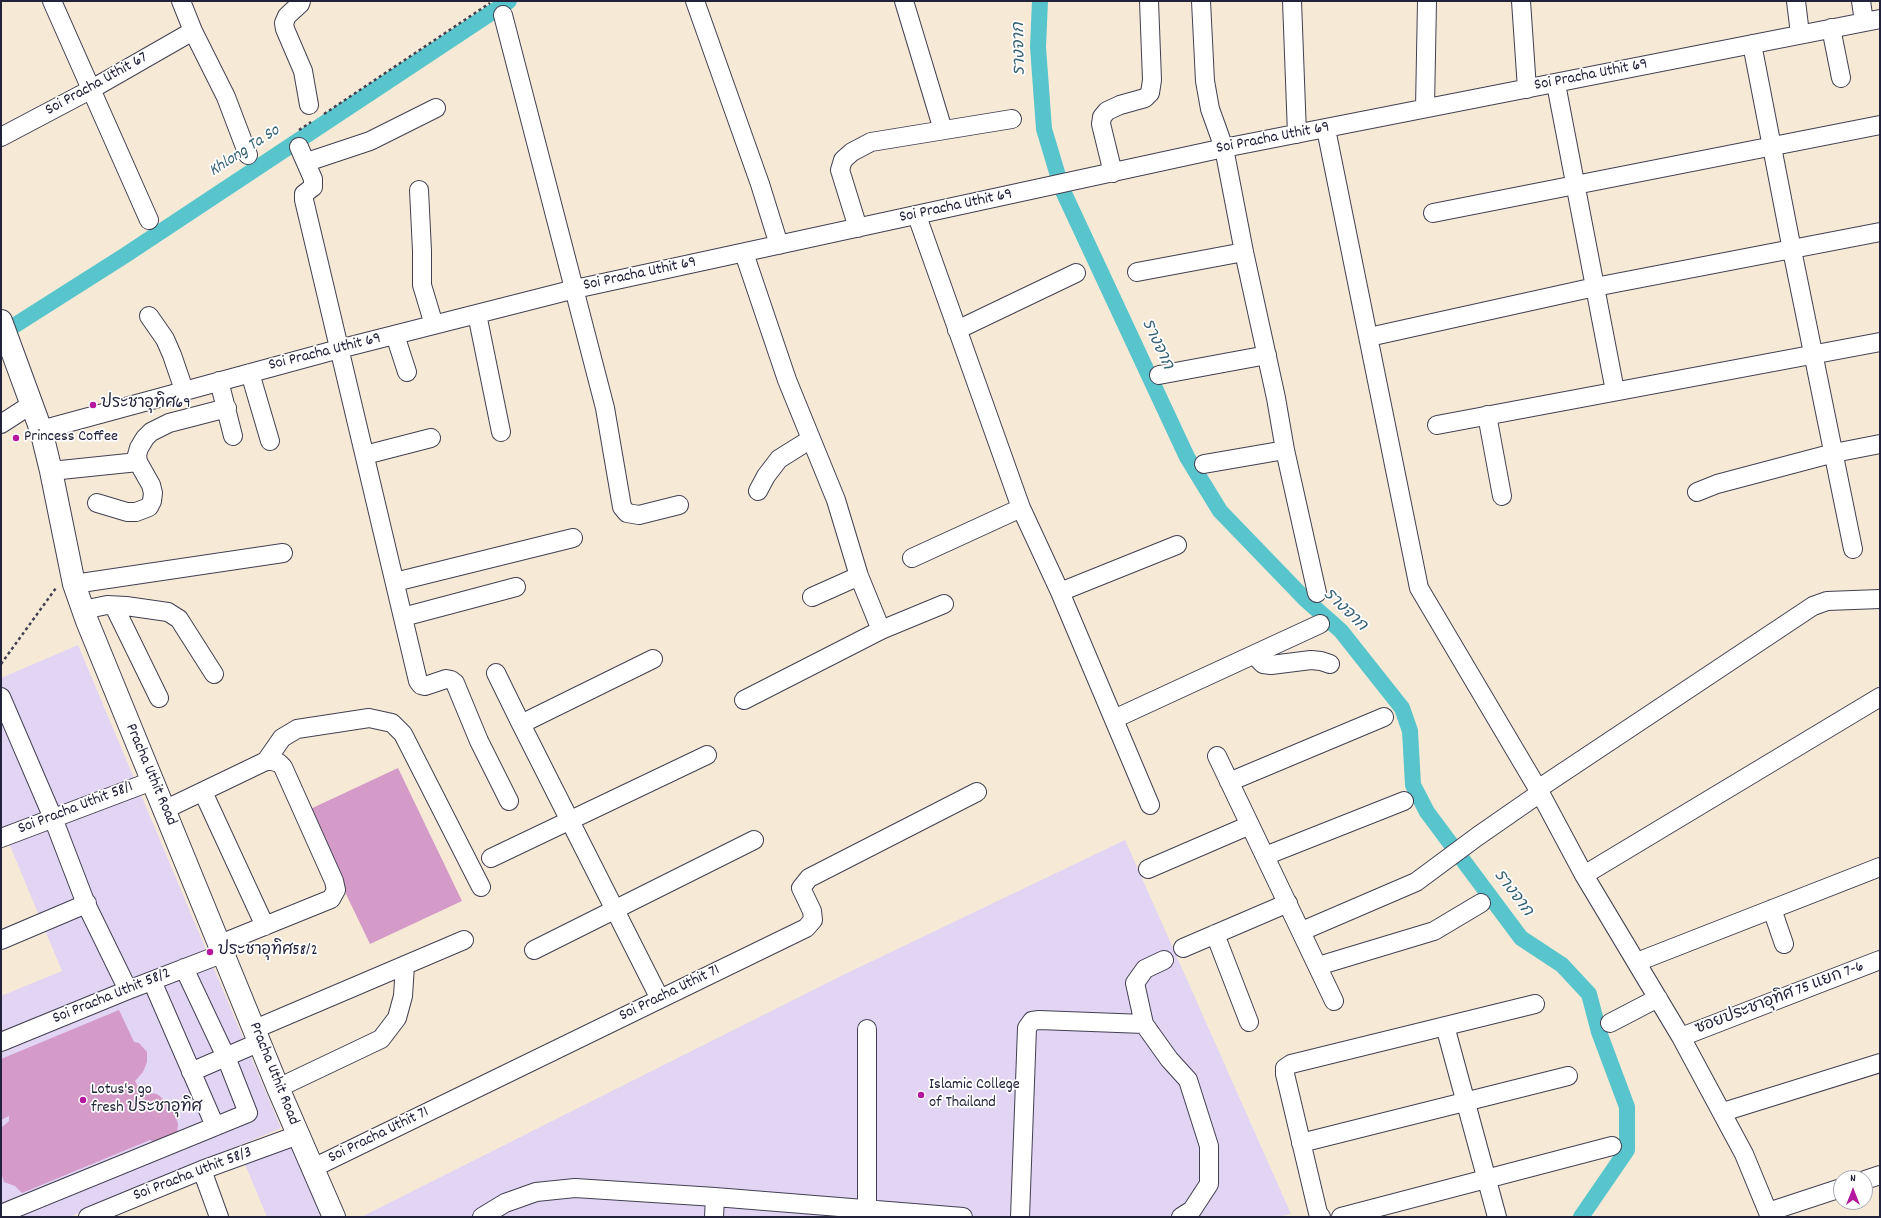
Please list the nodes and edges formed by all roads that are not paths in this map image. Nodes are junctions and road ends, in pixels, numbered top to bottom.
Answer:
1 (52, 1) edge
2 (181, 1) edge
3 (301, 1) edge
4 (695, 1) edge
5 (904, 1) edge
6 (1149, 1) edge
7 (1201, 1) edge
8 (1292, 1) edge
9 (1427, 1) edge
10 (1521, 1) edge
11 (1796, 1) edge
12 (1861, 1) edge
13 (498, 8) edge
14 (1872, 20) edge
15 (1831, 28) junction
16 (193, 31) junction
17 (1800, 34) junction
18 (1752, 44) junction
19 (1841, 78) dead end
20 (1556, 84) junction
21 (1527, 89) junction
22 (90, 90) junction
23 (309, 104) dead end
24 (436, 108) dead end
25 (1425, 108) junction
26 (1012, 120) dead end
27 (1880, 126) edge
28 (1326, 129) junction
29 (943, 130) junction
30 (1297, 134) junction
31 (1, 138) edge
32 (1771, 146) junction
33 (1224, 148) junction
34 (248, 155) dead end
35 (1113, 172) junction
36 (1576, 185) junction
37 (419, 190) dead end
38 (1433, 214) dead end
39 (917, 216) junction
40 (149, 220) dead end
41 (858, 228) junction
42 (1880, 232) edge
43 (779, 245) junction
44 (1792, 250) junction
45 (1244, 252) junction
46 (744, 253) junction
47 (1137, 272) dead end
48 (1076, 273) dead end
49 (1595, 287) junction
50 (575, 289) junction
51 (477, 314) junction
52 (149, 316) dead end
53 (1, 321) edge
54 (434, 326) junction
55 (957, 330) junction
56 (395, 335) junction
57 (1369, 337) junction
58 (1880, 342) edge
59 (339, 349) junction
60 (1267, 355) junction
61 (1814, 355) junction
62 (407, 372) dead end
63 (250, 373) junction
64 (1159, 375) dead end
65 (219, 381) junction
66 (184, 390) junction
67 (1615, 391) junction
68 (32, 404) junction
69 (226, 408) junction
70 (1487, 415) junction
71 (1, 424) edge
72 (1437, 425) dead end
73 (41, 430) junction
74 (501, 432) dead end
75 (233, 436) dead end
76 (430, 438) dead end
77 (811, 439) junction
78 (270, 441) dead end
79 (1880, 444) edge
80 (1285, 450) junction
81 (1834, 453) junction
82 (365, 454) junction
83 (138, 462) junction
84 (1204, 464) dead end
85 (52, 471) junction
86 (758, 491) dead end
87 (1697, 492) dead end
88 (1502, 496) dead end
89 (97, 503) dead end
90 (679, 505) dead end
91 (1021, 508) junction
92 (573, 538) dead end
93 (1176, 545) dead end
94 (1853, 548) dead end
95 (283, 553) dead end
96 (912, 558) dead end
97 (859, 576) junction
98 (73, 578) junction
99 (395, 582) junction
100 (516, 587) dead end
101 (1060, 592) junction
102 (1317, 592) dead end
103 (812, 597) dead end
104 (1880, 599) edge
105 (944, 604) dead end
106 (114, 606) junction
107 (84, 610) junction
108 (403, 617) junction
109 (1320, 624) dead end
110 (881, 630) junction
111 (1254, 655) junction
112 (653, 659) dead end
113 (1330, 664) dead end
114 (496, 673) dead end
115 (214, 674) dead end
116 (1, 697) edge
117 (1880, 697) edge
118 (158, 698) dead end
119 (744, 700) dead end
120 (1384, 717) dead end
121 (1114, 719) junction
122 (522, 724) junction
123 (707, 755) dead end
124 (1217, 756) dead end
125 (266, 761) junction
126 (152, 781) junction
127 (1229, 782) junction
128 (1539, 791) junction
129 (203, 792) junction
130 (977, 792) dead end
131 (509, 801) dead end
132 (1404, 801) dead end
133 (1150, 805) dead end
134 (164, 810) junction
135 (52, 818) junction
136 (570, 820) junction
137 (1250, 825) junction
138 (1, 838) edge
139 (754, 840) dead end
140 (1265, 856) junction
141 (491, 858) dead end
142 (1880, 867) edge
143 (1148, 869) dead end
144 (1584, 874) junction
145 (481, 887) dead end
146 (1288, 903) junction
147 (1481, 903) dead end
148 (86, 904) junction
149 (1772, 909) junction
150 (615, 910) junction
151 (265, 926) junction
152 (1302, 931) junction
153 (1215, 934) junction
154 (1, 940) edge
155 (464, 940) dead end
156 (1784, 944) dead end
157 (1183, 948) dead end
158 (222, 949) junction
159 (534, 950) dead end
160 (1164, 960) dead end
161 (1880, 960) edge
162 (1637, 962) junction
163 (405, 965) junction
164 (1318, 966) junction
165 (184, 968) junction
166 (152, 981) junction
167 (128, 990) junction
168 (1658, 998) junction
169 (660, 999) junction
170 (1334, 1001) dead end
171 (1535, 1004) dead end
172 (1249, 1022) dead end
173 (1610, 1023) dead end
174 (1144, 1024) junction
175 (1445, 1026) junction
176 (866, 1028) dead end
177 (258, 1035) junction
178 (1680, 1036) junction
179 (1, 1042) edge
180 (226, 1057) junction
181 (1880, 1063) edge
182 (191, 1072) junction
183 (1568, 1076) dead end
184 (278, 1088) junction
185 (1466, 1102) junction
186 (1723, 1112) junction
187 (215, 1126) junction
188 (298, 1135) junction
189 (1301, 1143) junction
190 (1612, 1146) dead end
191 (313, 1168) junction
192 (202, 1170) junction
193 (1487, 1179) junction
194 (1833, 1191) edge
195 (715, 1197) junction
196 (866, 1210) junction
197 (1, 1214) edge
198 (1769, 1214) edge
199 (88, 1217) edge
200 (219, 1217) edge
201 (334, 1217) edge
202 (482, 1217) edge
203 (714, 1217) edge
204 (963, 1217) edge
205 (1020, 1217) edge
206 (1181, 1217) edge
207 (1321, 1217) edge
208 (1341, 1217) edge
209 (1497, 1217) edge

1 - 22 street
2 - 16 street
3 - 23 street
4 - 43 street
5 - 29 street
6 - 35 street
7 - 33 street
8 - 30 street
9 - 25 street
10 - 21 street
11 - 17 street
12 - 14 street
13 - 50 street
14 - 15 street, Soi Pracha Uthit 69
15 - 17 street, Soi Pracha Uthit 69
15 - 19 street
16 - 22 street, Soi Pracha Uthit 67
16 - 34 street
17 - 18 street, Soi Pracha Uthit 69
18 - 20 street, Soi Pracha Uthit 69
18 - 32 street
20 - 21 street, Soi Pracha Uthit 69
20 - 36 street
21 - 25 street, Soi Pracha Uthit 69
22 - 31 street, Soi Pracha Uthit 67
22 - 40 street
24 - 59 street
25 - 28 street, Soi Pracha Uthit 69
26 - 29 street
27 - 32 street
28 - 30 street, Soi Pracha Uthit 69
28 - 57 street
29 - 41 street
30 - 33 street, Soi Pracha Uthit 69
32 - 36 street
32 - 44 street
33 - 35 street, Soi Pracha Uthit 69
33 - 45 street
35 - 39 street, Soi Pracha Uthit 69
36 - 38 street
36 - 49 street
37 - 54 street
39 - 41 street, Soi Pracha Uthit 69
39 - 55 street
41 - 43 street, Soi Pracha Uthit 69
42 - 44 street
43 - 46 street, Soi Pracha Uthit 69
44 - 49 street
44 - 61 street
45 - 47 street
45 - 60 street
46 - 50 street, Soi Pracha Uthit 69
46 - 77 street
48 - 55 street
49 - 57 street
49 - 67 street
50 - 51 street, Soi Pracha Uthit 69
50 - 90 street
51 - 54 street, Soi Pracha Uthit 69
51 - 74 street
52 - 66 street
53 - 68 main road, Pracha Uthit Road
54 - 56 street, Soi Pracha Uthit 69
55 - 91 street
56 - 59 street, Soi Pracha Uthit 69
56 - 62 street
57 - 128 street
58 - 61 street
59 - 63 street, Soi Pracha Uthit 69
59 - 82 street
60 - 64 street
60 - 80 street
61 - 67 street
61 - 81 street
63 - 65 street, Soi Pracha Uthit 69
63 - 78 street
65 - 66 street, Soi Pracha Uthit 69
65 - 69 street
66 - 73 street, Soi Pracha Uthit 69
67 - 70 street
68 - 71 street
68 - 73 main road, Pracha Uthit Road
69 - 75 street
69 - 83 street
70 - 72 street
70 - 88 street
73 - 85 main road, Pracha Uthit Road
76 - 82 street
77 - 86 street
77 - 97 street
79 - 81 street
80 - 84 street
80 - 102 street
81 - 87 street
81 - 94 street
82 - 99 street
83 - 85 street
83 - 89 street
85 - 98 main road, Pracha Uthit Road
91 - 96 street
91 - 101 street
92 - 99 street
93 - 101 street
95 - 98 street
97 - 103 street
97 - 110 street
98 - 107 main road, Pracha Uthit Road
99 - 108 street
100 - 108 street
101 - 121 street
104 - 128 street
105 - 110 street
106 - 107 street
106 - 115 street
106 - 118 street
107 - 126 main road, Pracha Uthit Road
108 - 131 street
109 - 111 street
110 - 119 street
111 - 113 street
111 - 121 street
112 - 122 street
114 - 122 street
116 - 135 street
117 - 144 street
120 - 127 street
121 - 133 street
122 - 136 street
123 - 136 street
124 - 127 street
125 - 129 street
125 - 145 street
125 - 151 street, Soi Pracha Uthit 58/2
126 - 134 main road, Pracha Uthit Road
126 - 135 street, Soi Pracha Uthit 58/1
127 - 137 street
128 - 144 street
128 - 152 street
129 - 134 street
129 - 151 street
130 - 169 street, Soi Pracha Uthit 71
132 - 140 street
134 - 158 main road, Pracha Uthit Road
135 - 138 street, Soi Pracha Uthit 58/1
135 - 148 street
136 - 141 street
136 - 150 street
137 - 140 street
137 - 143 street
139 - 150 street
140 - 146 street
142 - 149 street
144 - 162 street
146 - 152 street
146 - 153 street
147 - 164 street
148 - 154 street
148 - 167 street
149 - 156 street
149 - 162 street
150 - 159 street
150 - 169 street
151 - 158 street, Soi Pracha Uthit 58/2
152 - 164 street
153 - 157 street
153 - 172 street
155 - 163 street
158 - 165 street, Soi Pracha Uthit 58/2
158 - 177 main road, Pracha Uthit Road
160 - 174 street
161 - 178 street, ซอยประชาอุทิศ 75 แยก 7-6
162 - 168 street
163 - 177 street
163 - 184 street
164 - 170 street
165 - 166 street, Soi Pracha Uthit 58/2
165 - 180 street
166 - 167 street, Soi Pracha Uthit 58/2
166 - 182 street
167 - 179 street, Soi Pracha Uthit 58/2
168 - 173 street
168 - 178 street
169 - 191 street, Soi Pracha Uthit 71
171 - 175 street
174 - 205 street
174 - 206 street
175 - 185 street
175 - 189 street
176 - 196 street
177 - 180 street
177 - 184 main road, Pracha Uthit Road
178 - 186 street
180 - 182 street
180 - 187 street
181 - 186 street
182 - 187 street
183 - 185 street
184 - 188 main road, Pracha Uthit Road
185 - 189 street
185 - 193 street
186 - 198 street
187 - 197 street
188 - 191 main road, Pracha Uthit Road
188 - 192 street, Soi Pracha Uthit 58/3
189 - 207 street
190 - 193 street
191 - 201 main road, Pracha Uthit Road
192 - 199 street, Soi Pracha Uthit 58/3
192 - 200 street
193 - 208 street
193 - 209 street
194 - 198 street
195 - 196 street
195 - 202 street
195 - 203 street
196 - 204 street

